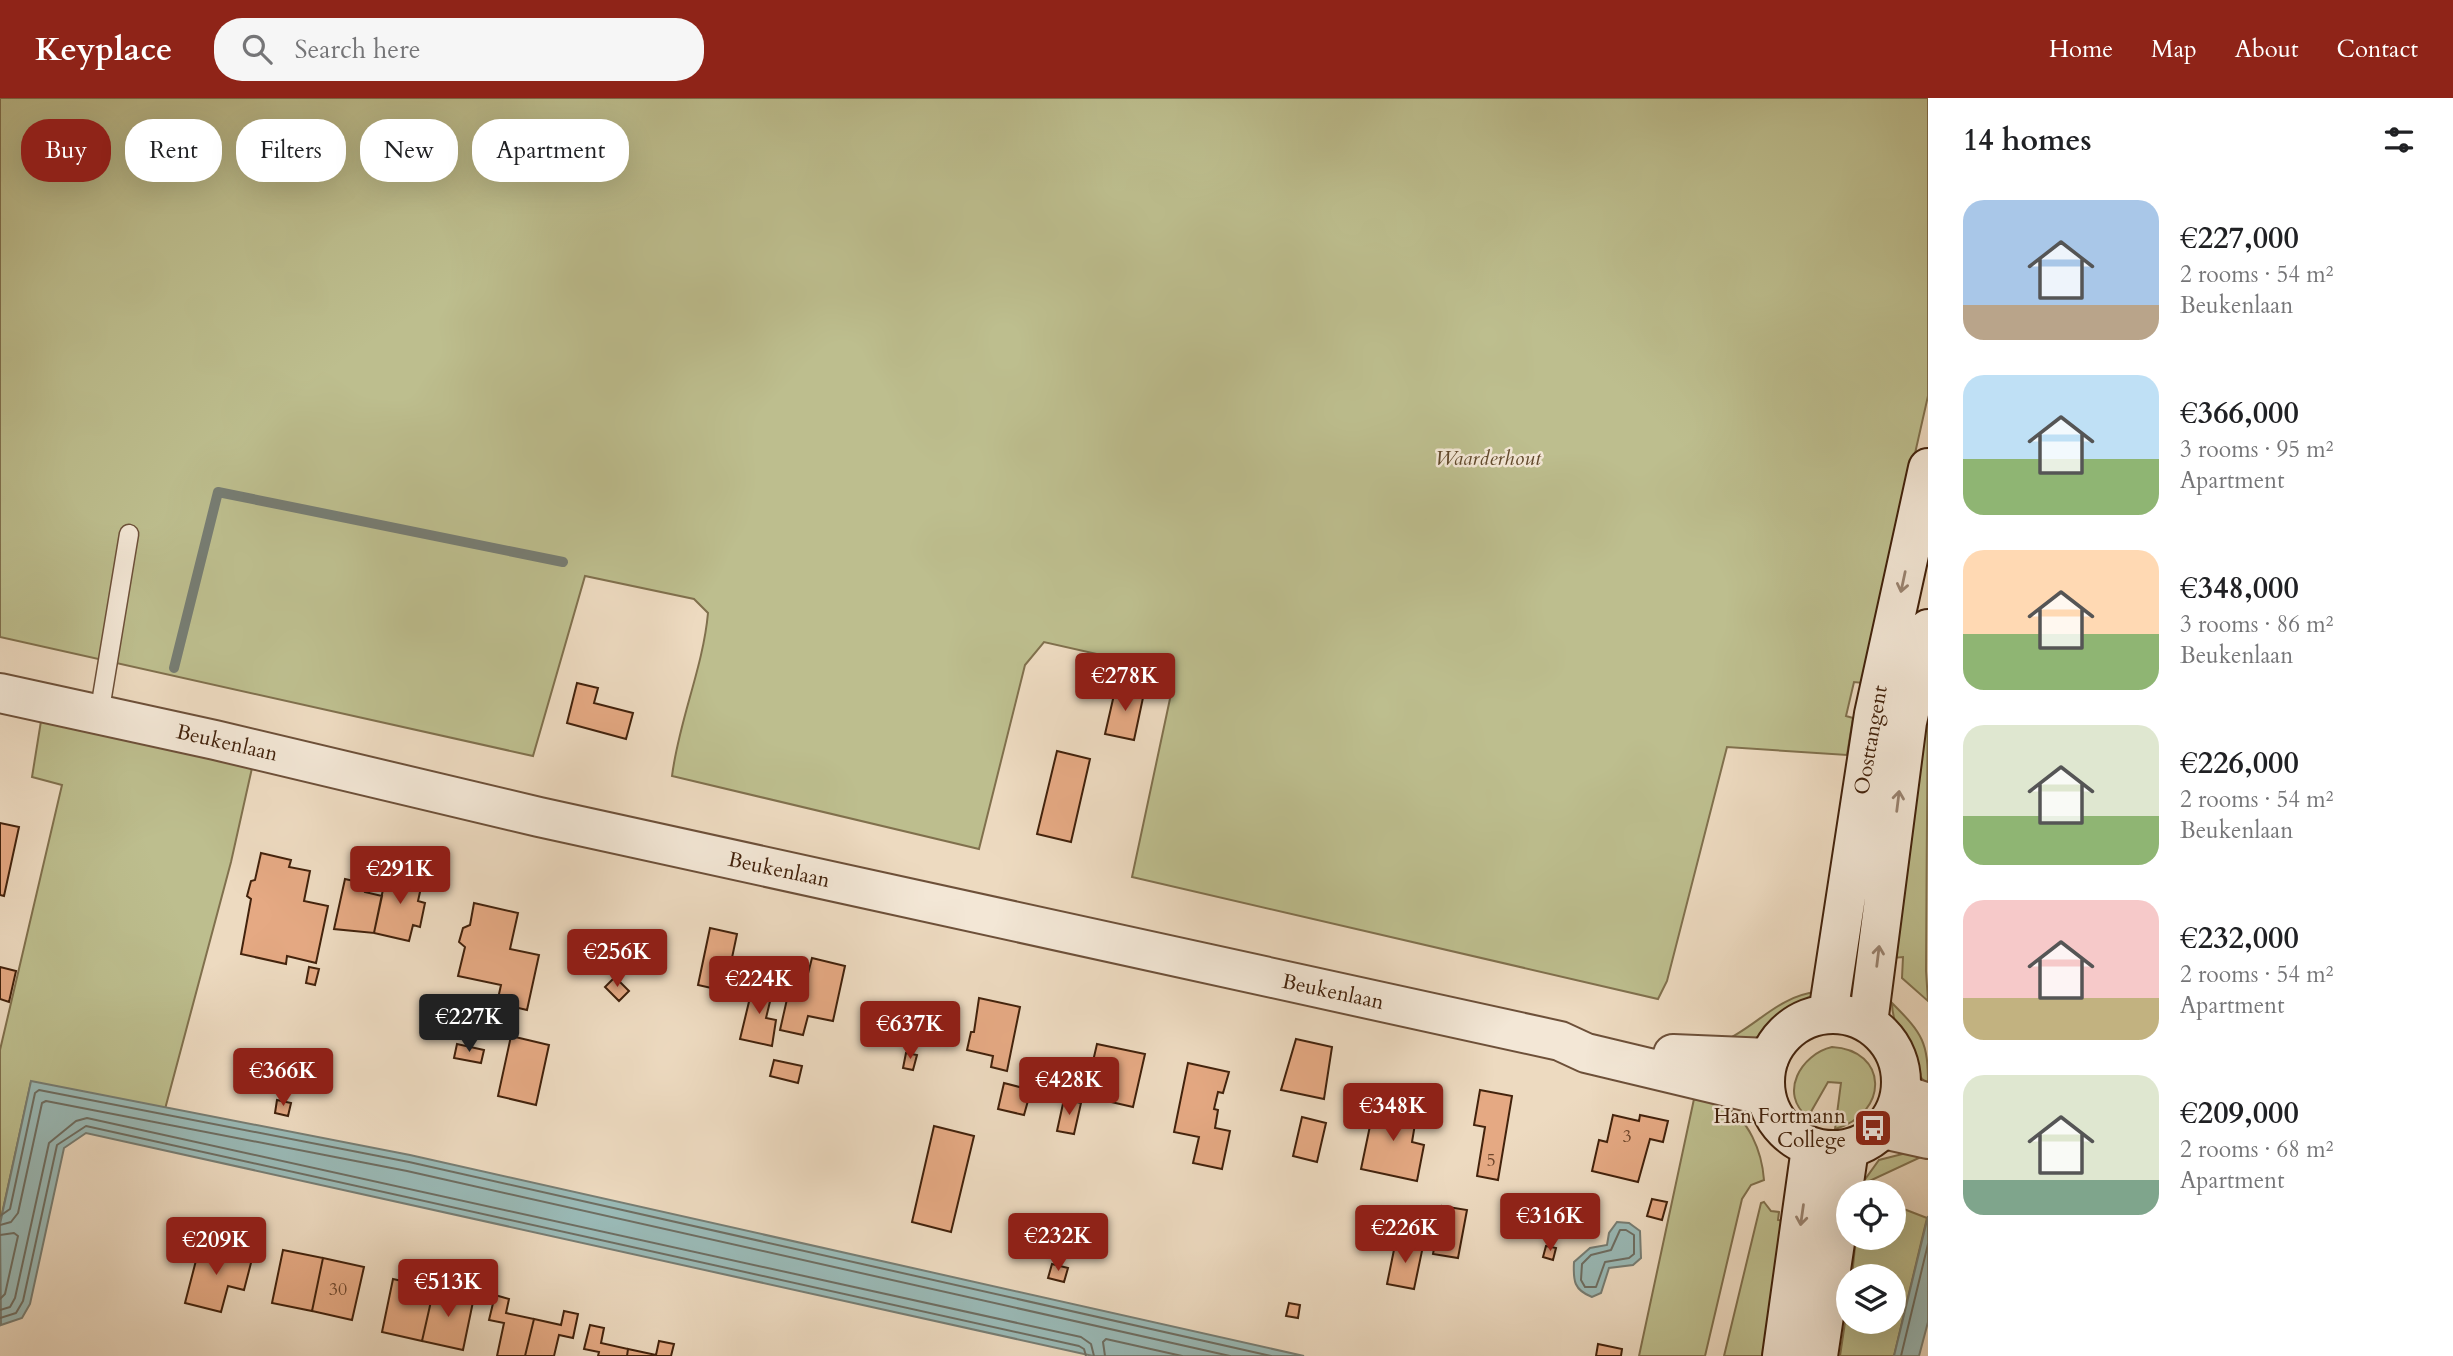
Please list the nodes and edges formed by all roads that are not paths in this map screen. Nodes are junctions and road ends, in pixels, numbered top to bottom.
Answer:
1 (1928, 468) edge
2 (129, 534) dead end
3 (1928, 629) edge
4 (0, 693) edge
5 (99, 715) junction
6 (1828, 1014) junction
7 (1868, 1023) junction
8 (1560, 1041) junction
9 (1769, 1058) junction
10 (1766, 1096) junction
11 (1914, 1098) edge
12 (1883, 1129) junction
13 (1928, 1139) edge
14 (1811, 1148) junction
15 (1849, 1149) junction
16 (1782, 1356) edge
17 (1818, 1356) edge

1 -> 6 street, Oosttangent
2 - 5 lane
7 -> 3 street, Oosttangent
4 - 5 street, Beukenlaan
5 - 8 street, Beukenlaan
6 - 7 street
6 - 9 street
7 - 11 street
8 - 9 street, Beukenlaan
8 - 10 street, Beukenlaan
9 - 10 street
10 - 14 street
11 - 12 street
12 - 13 street
12 - 15 street
14 - 15 street
14 -> 16 street
15 - 17 street

